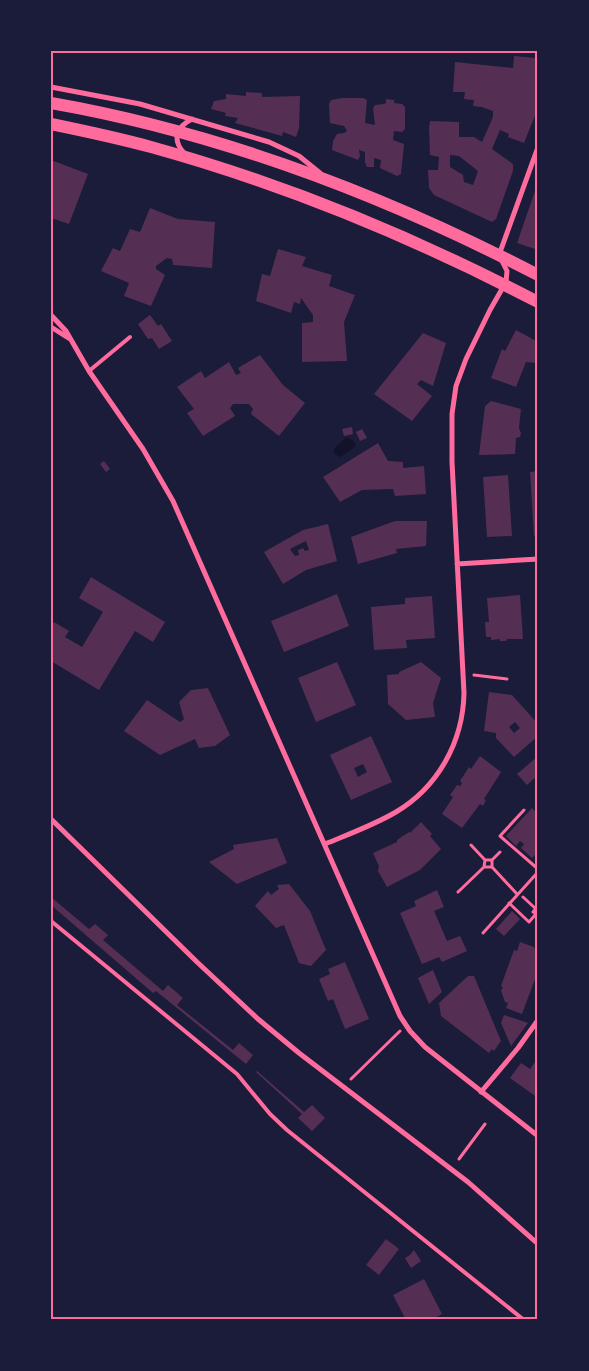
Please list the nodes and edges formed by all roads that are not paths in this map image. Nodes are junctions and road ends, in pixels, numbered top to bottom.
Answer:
1 (51, 87) edge
2 (51, 103) edge
3 (192, 118) junction
4 (51, 124) edge
5 (177, 132) junction
6 (538, 146) edge
7 (189, 158) junction
8 (328, 180) junction
9 (499, 255) junction
10 (538, 274) edge
11 (505, 285) junction
12 (538, 302) edge
13 (51, 315) edge
14 (51, 326) edge
15 (130, 337) dead end
16 (70, 339) junction
17 (89, 371) junction
18 (538, 560) edge
19 (456, 564) junction
20 (51, 819) edge
21 (325, 844) junction
22 (51, 921) edge
23 (538, 1020) edge
24 (481, 1092) junction
25 (538, 1136) edge
26 (538, 1244) edge
27 (524, 1320) edge

1 - 3 street
2 - 5 main road
3 - 5 street
3 - 8 street
4 - 7 main road
5 - 7 street
5 - 8 main road
6 - 9 street
7 - 11 main road
8 - 9 main road
9 - 10 main road
9 - 11 street
11 - 12 main road
11 - 19 street
13 - 16 street
14 - 16 street
15 - 17 lane
16 - 17 street
17 - 21 street
18 - 19 street
19 - 21 street
20 - 26 street
21 - 24 street
22 - 27 lane
23 - 24 street
24 - 25 street

